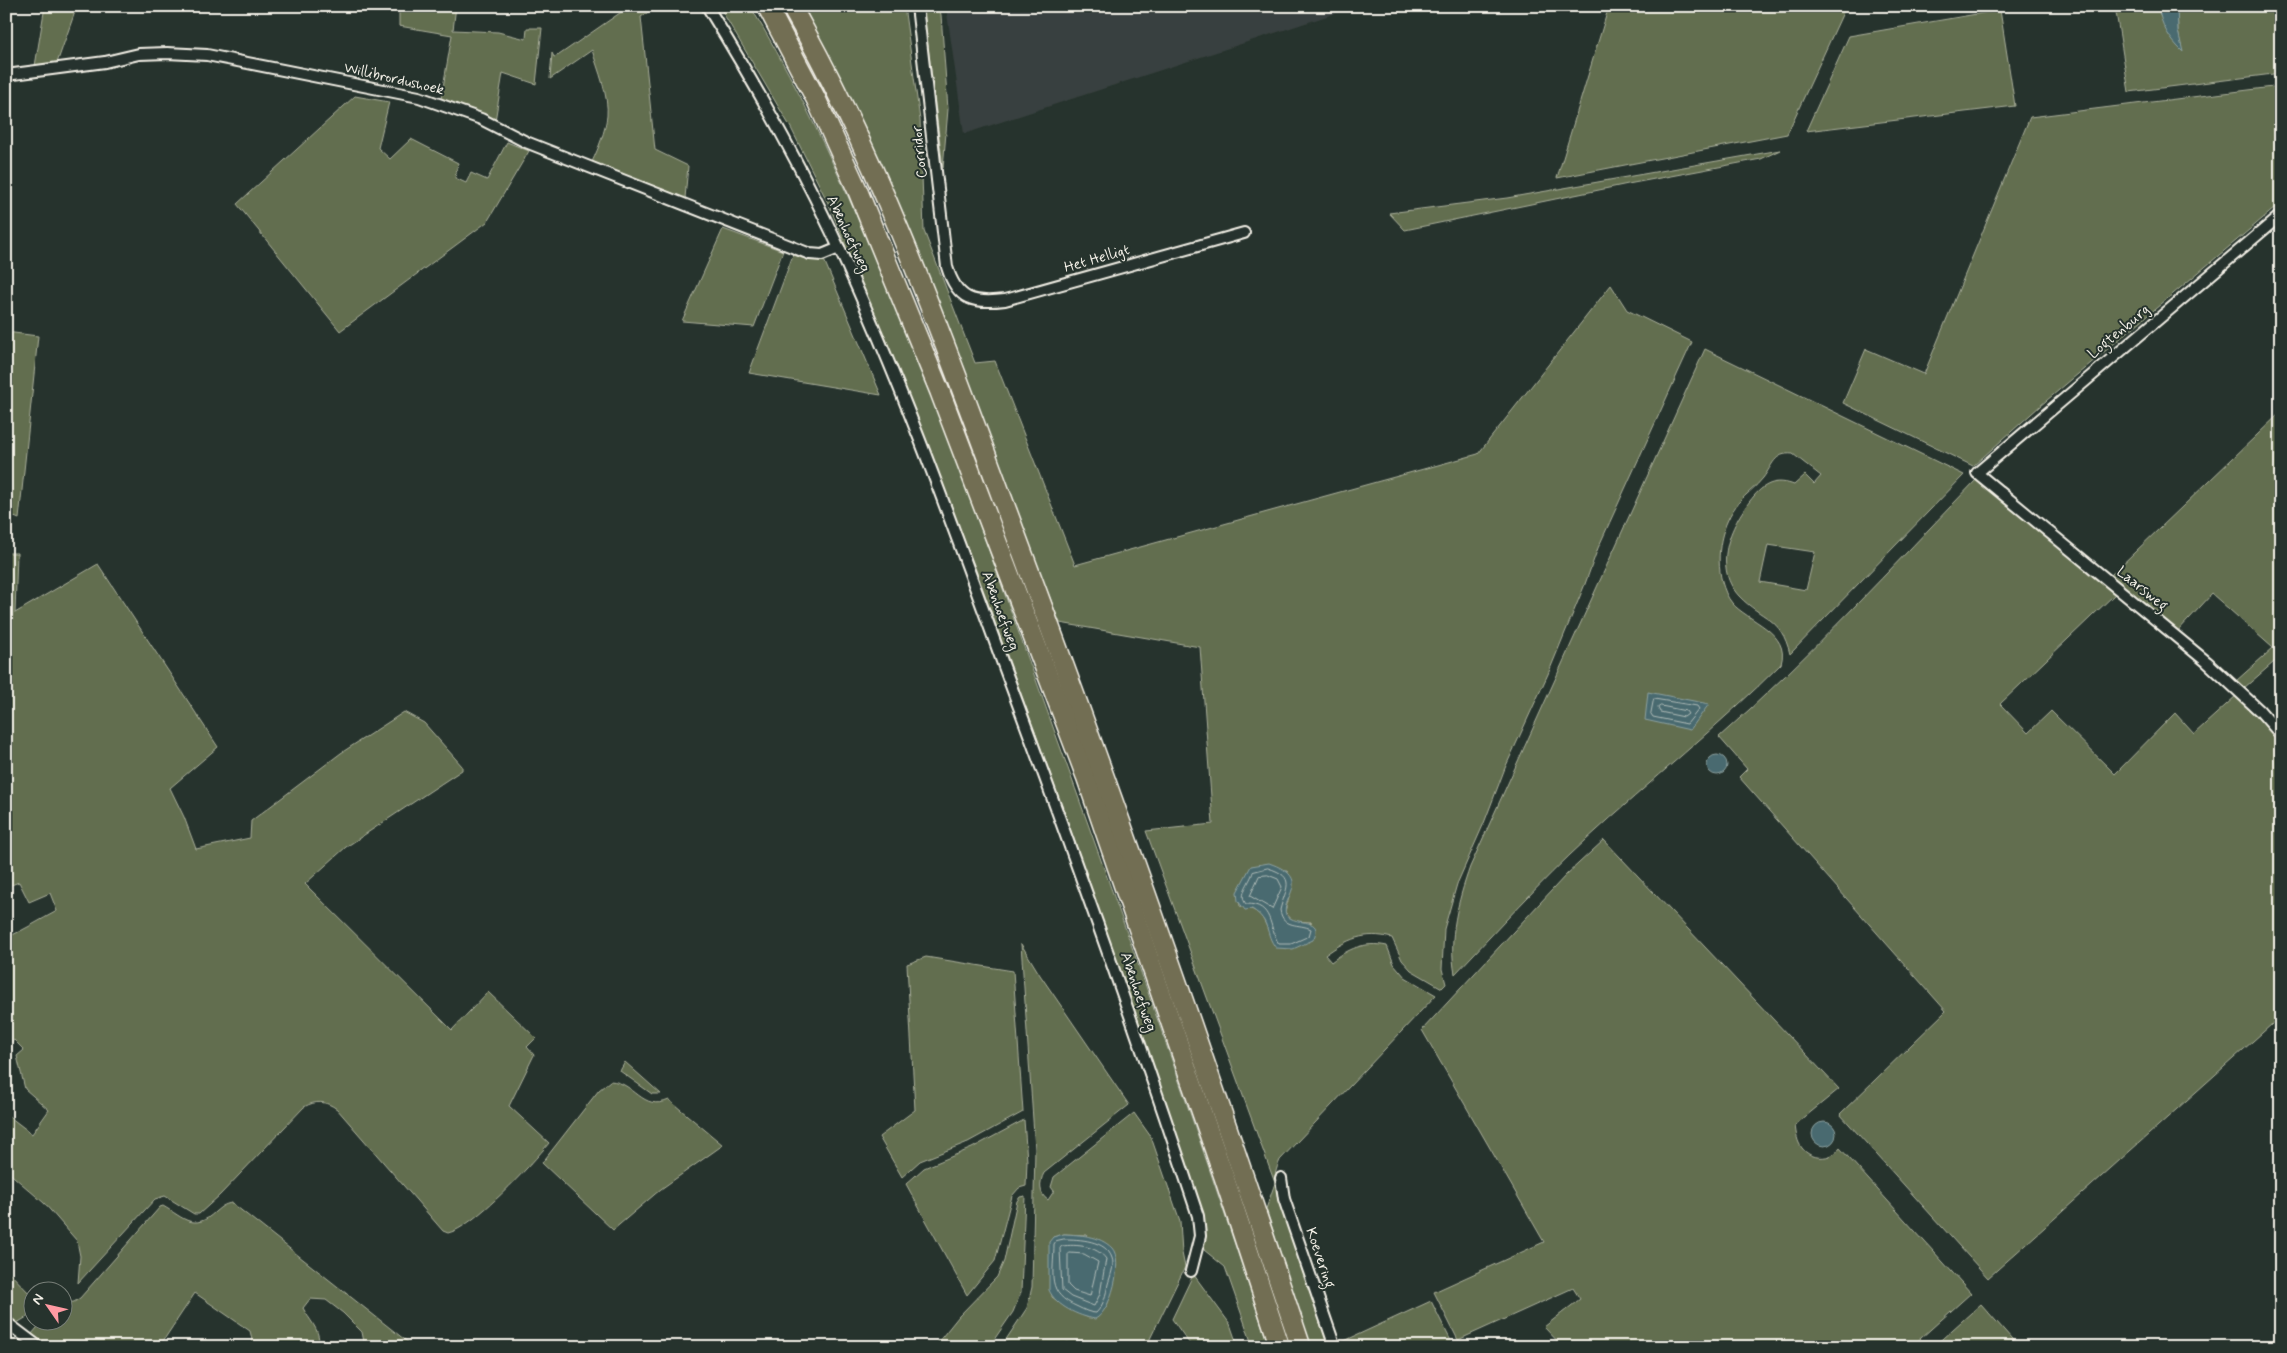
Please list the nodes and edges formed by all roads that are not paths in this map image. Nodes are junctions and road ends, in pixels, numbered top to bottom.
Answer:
1 (707, 6) edge
2 (767, 6) edge
3 (791, 6) edge
4 (918, 6) edge
5 (6, 75) edge
6 (2281, 214) edge
7 (1244, 233) dead end
8 (839, 248) junction
9 (959, 292) joint
10 (1977, 473) joint
11 (2281, 735) edge
12 (1282, 1178) dead end
13 (1191, 1271) dead end
14 (6, 1322) edge
15 (39, 1347) edge
16 (1280, 1347) edge
17 (1301, 1347) edge
18 (1334, 1347) edge

1 - 8 street, Abenhoefweg
2 - 16 highway
3 - 17 highway
4 - 9 street, Corridor
5 - 8 street, Willibrordushoek
6 - 10 street, Logtenburg
7 - 9 street, Het Helligt
8 - 13 street, Abenhoefweg
10 - 11 street, Laarsweg
12 - 18 street, Koevering
14 - 15 street

